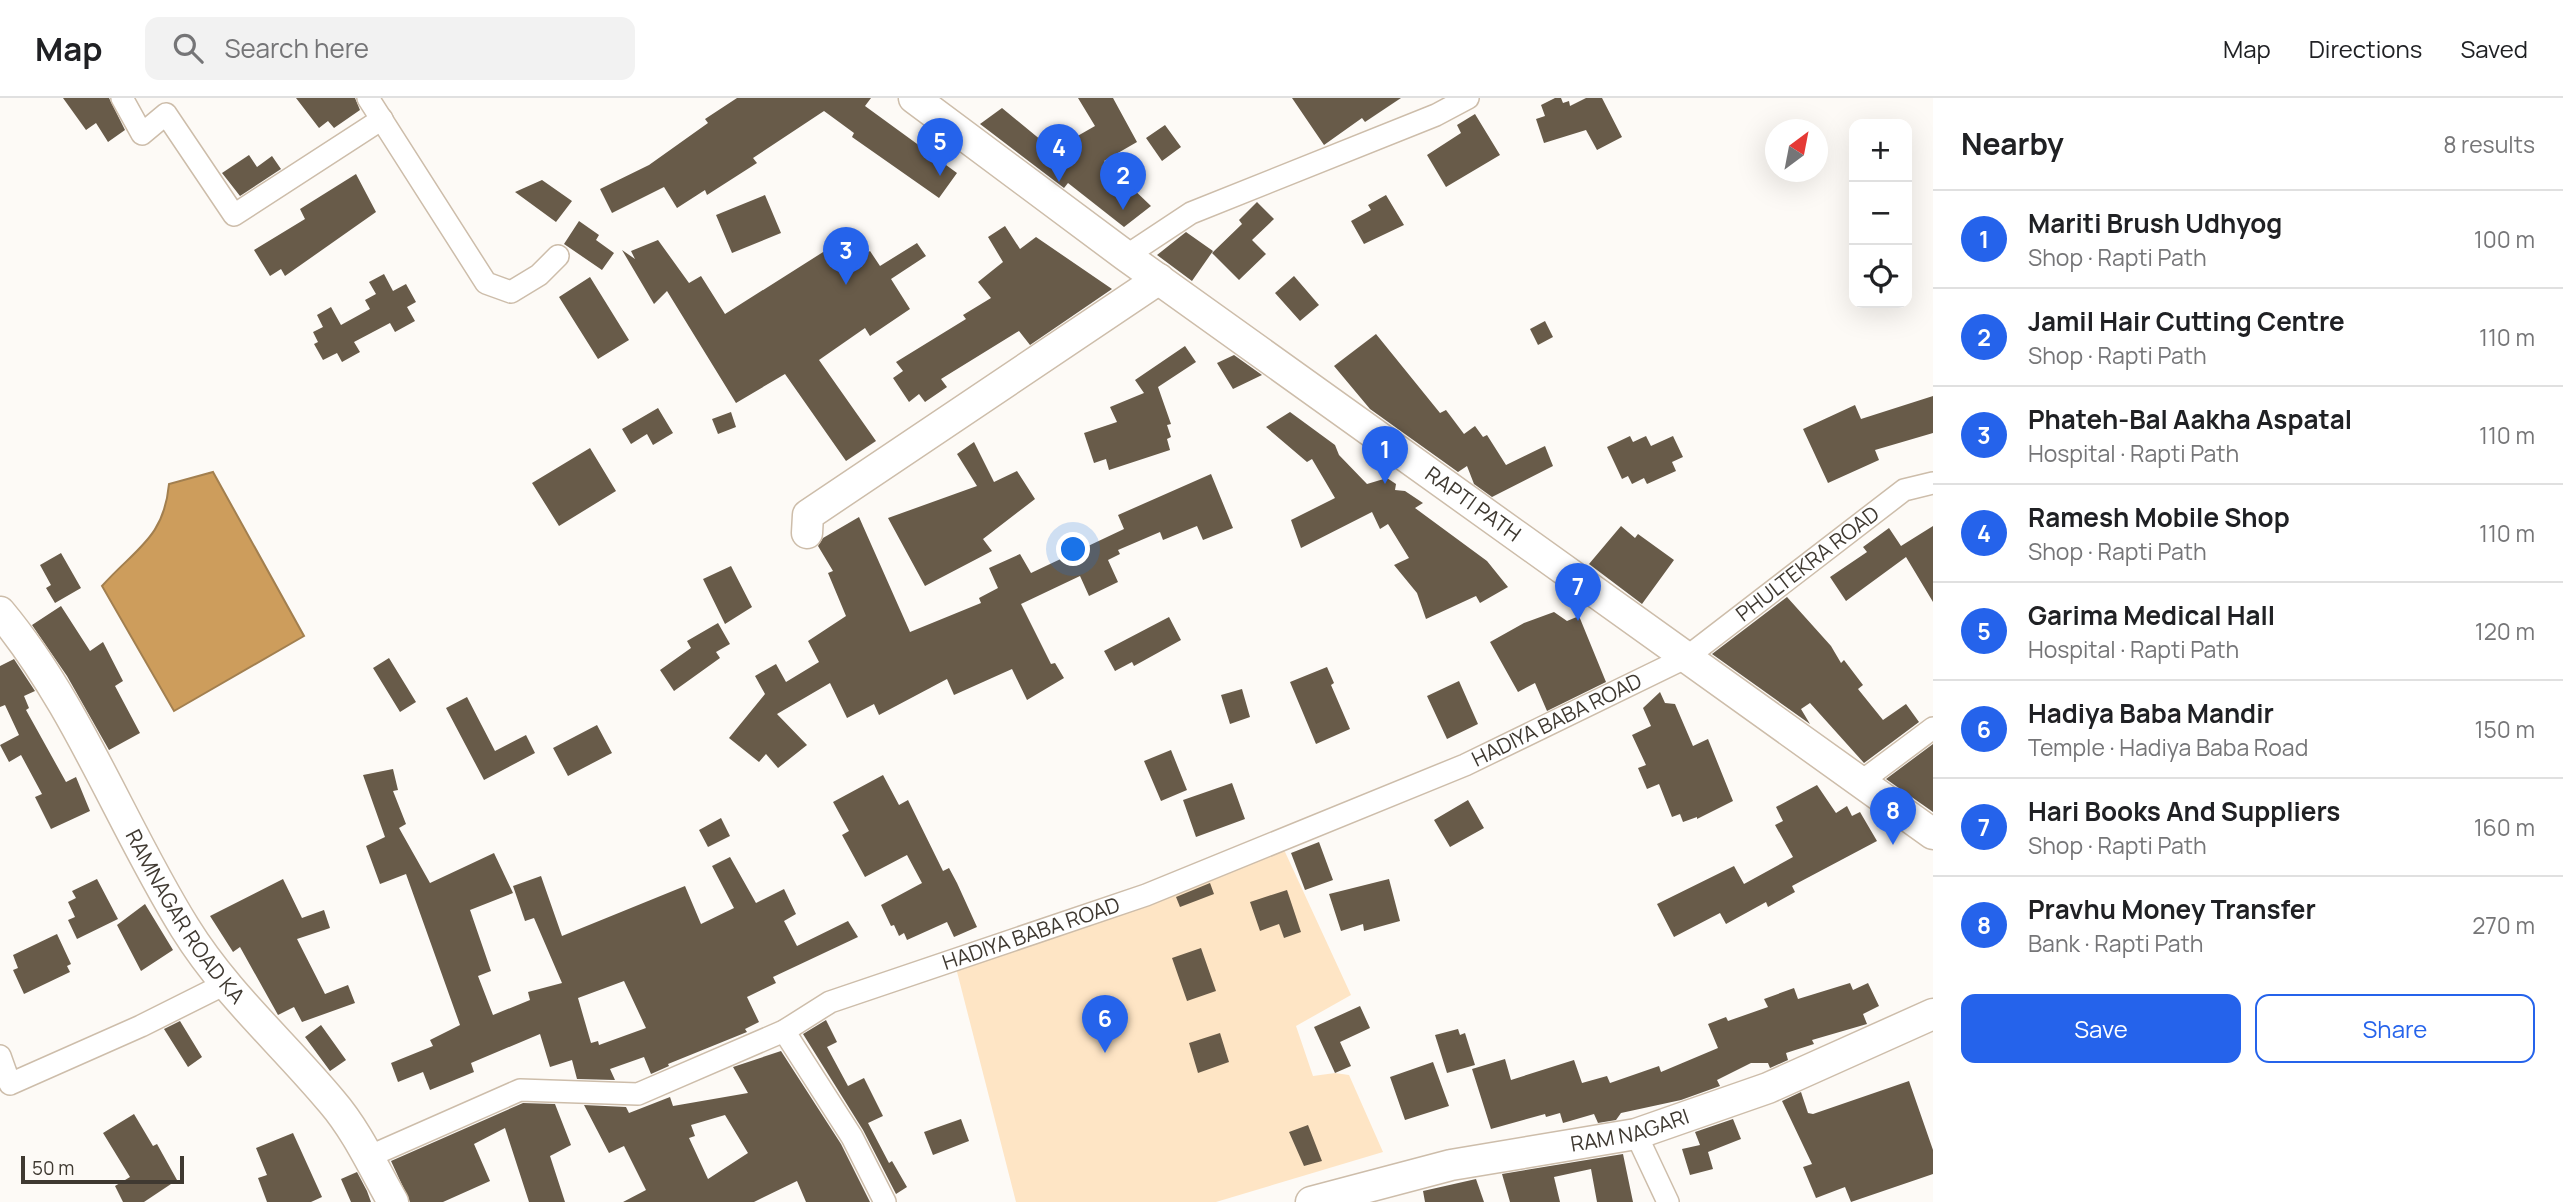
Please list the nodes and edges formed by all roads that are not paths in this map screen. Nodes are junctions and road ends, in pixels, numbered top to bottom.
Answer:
1 (122, 98) edge
2 (368, 98) edge
3 (914, 98) edge
4 (1468, 98) edge
5 (382, 119) junction
6 (558, 256) dead end
7 (1126, 256) junction
8 (1159, 279) junction
9 (1933, 483) edge
10 (807, 533) dead end
11 (0, 612) edge
12 (1687, 657) junction
13 (1933, 729) edge
14 (1861, 781) junction
15 (1933, 834) edge
16 (223, 985) junction
17 (1933, 1014) edge
18 (784, 1031) junction
19 (0, 1056) edge
20 (5, 1086) edge
21 (1636, 1134) junction
22 (368, 1157) junction
23 (393, 1202) edge
24 (885, 1202) edge
25 (1311, 1202) edge
26 (1668, 1202) edge

1 - 5 street
2 - 5 street
3 - 7 main road, RAPTI PATH
4 - 7 street
5 - 6 street
7 - 8 main road, RAPTI PATH
8 - 10 main road
8 - 12 main road, RAPTI PATH
9 - 12 street, PHULTEKRA ROAD
11 - 16 main road, RAMNAGAR ROAD KA
12 - 14 main road, RAPTI PATH
12 - 18 street, HADIYA BABA ROAD
13 - 14 street
14 - 15 main road, RAPTI PATH
16 - 20 street
16 - 22 main road, RAMNAGAR ROAD KA
17 - 21 main road, RAM NAGARI
18 - 22 street, HADIYA BABA ROAD
18 - 24 street
19 - 20 street
21 - 25 main road, RAM NAGARI
21 - 26 street
22 - 23 main road, RAMNAGAR ROAD KA

